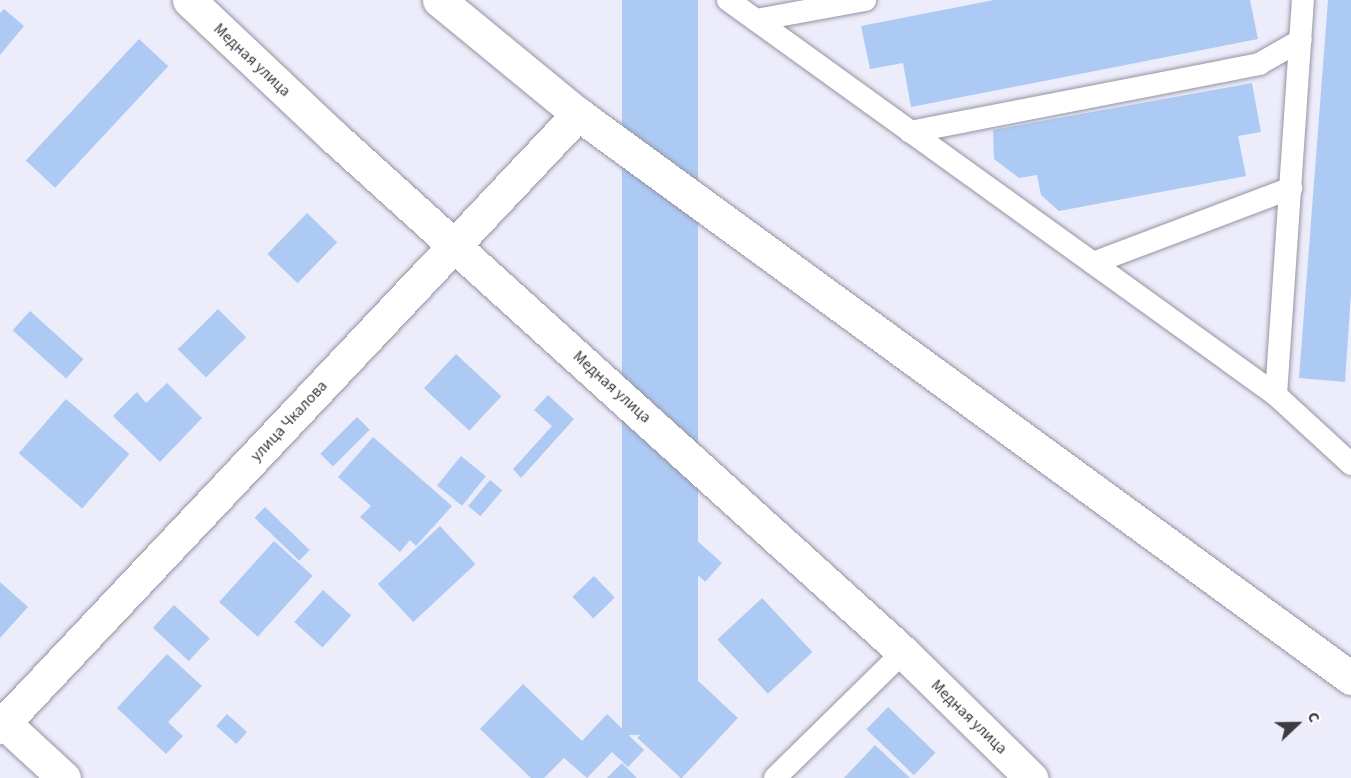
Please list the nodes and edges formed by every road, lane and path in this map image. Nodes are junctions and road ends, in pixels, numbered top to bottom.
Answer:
1 (189, 0) edge
2 (439, 0) edge
3 (728, 0) edge
4 (865, 0) edge
5 (1303, 0) edge
6 (756, 20) junction
7 (1301, 40) junction
8 (578, 114) junction
9 (910, 132) junction
10 (1291, 188) junction
11 (455, 244) junction
12 (1093, 263) junction
13 (1276, 395) junction
14 (1351, 464) edge
15 (903, 652) junction
16 (1351, 678) edge
17 (1, 723) edge
18 (64, 778) edge
19 (775, 778) edge
20 (1031, 778) edge

1 - 11 street, Медная улица
2 - 8 street
3 - 6 lane
4 - 6 lane
5 - 7 lane
6 - 9 lane
7 - 9 lane
7 - 10 lane
8 - 11 street, улица Чкалова
8 - 16 street
9 - 12 lane
10 - 12 lane
10 - 13 lane
11 - 15 street, Медная улица
11 - 17 street, улица Чкалова
12 - 13 lane
13 - 14 lane
15 - 19 lane
15 - 20 street, Медная улица
17 - 18 street

